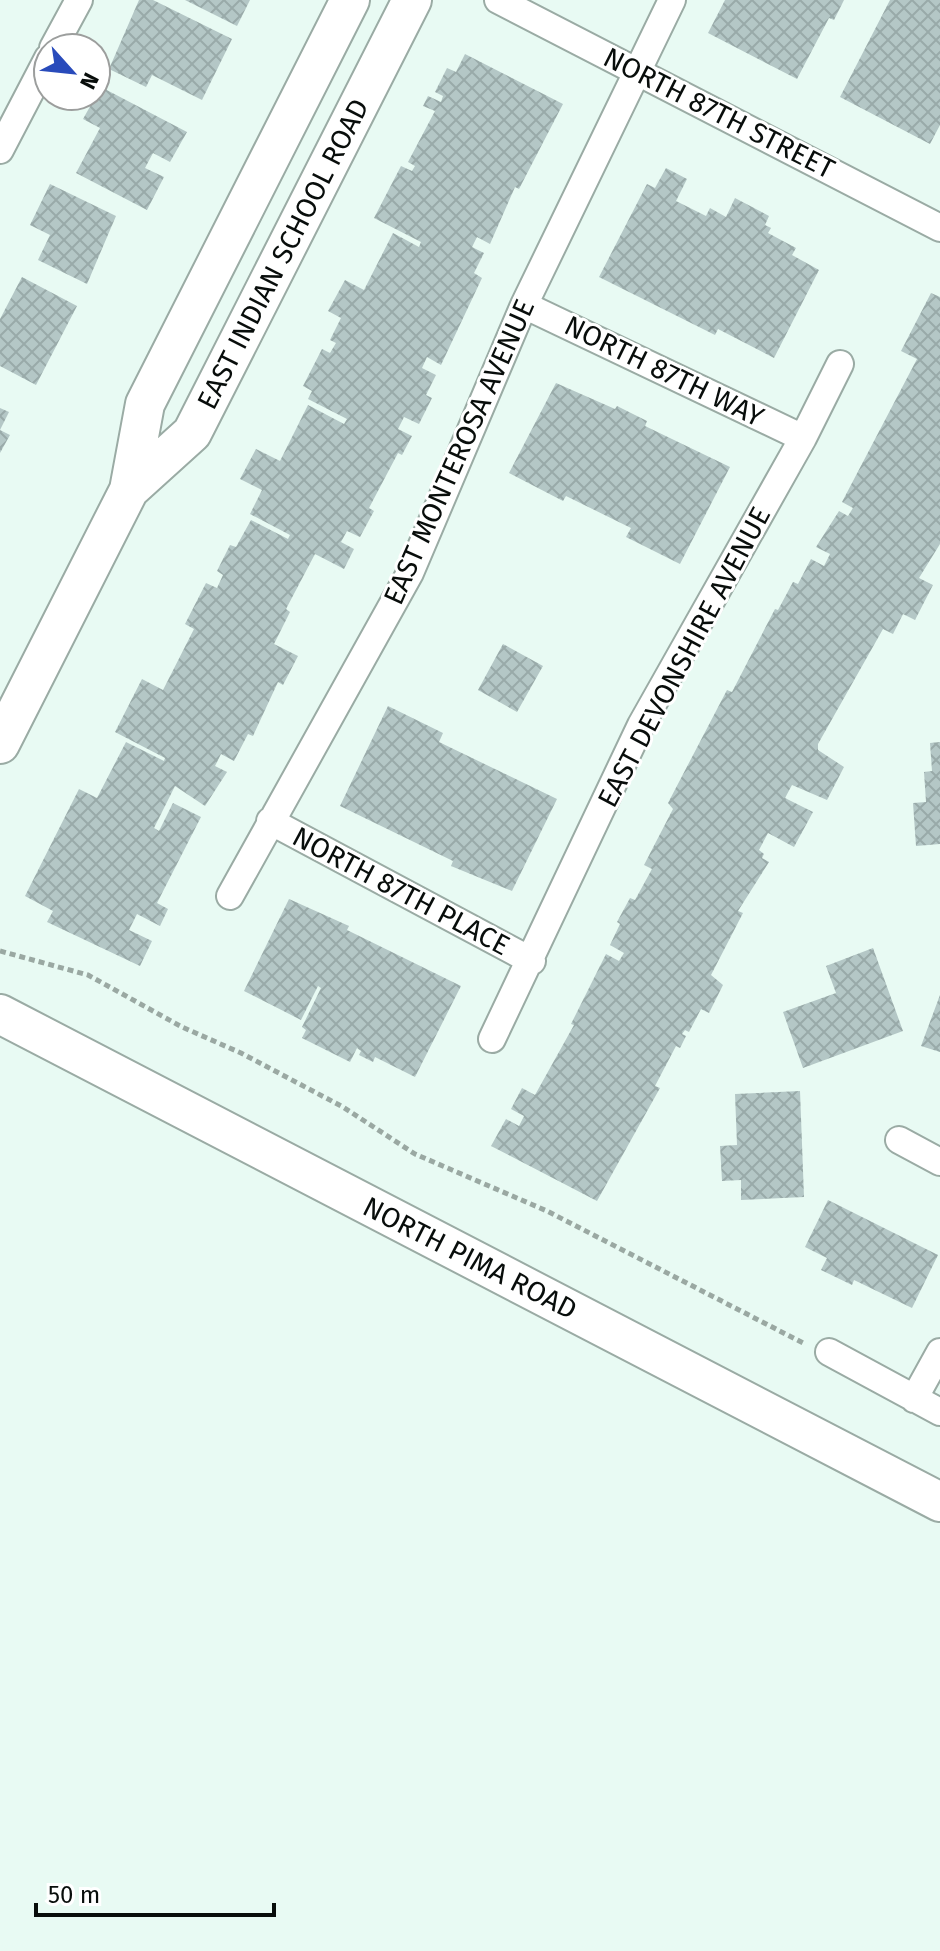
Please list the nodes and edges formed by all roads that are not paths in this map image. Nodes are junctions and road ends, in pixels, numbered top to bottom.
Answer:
1 (79, 0) edge
2 (350, 0) edge
3 (412, 0) edge
4 (498, 0) edge
5 (672, 0) edge
6 (62, 32) edge
7 (636, 70) junction
8 (32, 89) edge
9 (0, 150) edge
10 (940, 228) edge
11 (524, 305) junction
12 (840, 364) dead end
13 (803, 438) junction
14 (129, 490) junction
15 (0, 744) edge
16 (270, 821) junction
17 (230, 896) dead end
18 (532, 961) junction
19 (0, 1014) edge
20 (492, 1039) dead end
21 (899, 1140) dead end
22 (940, 1162) edge
23 (829, 1352) road end
24 (940, 1352) edge
25 (914, 1399) junction
26 (940, 1412) edge
27 (940, 1502) edge

1 - 6 street
2 - 14 main road, EAST INDIAN SCHOOL ROAD
3 - 14 main road, EAST INDIAN SCHOOL ROAD
4 - 7 street, NORTH 87TH STREET
5 - 7 street, EAST MONTEROSA AVENUE
7 - 10 street, NORTH 87TH STREET
7 - 11 street, EAST MONTEROSA AVENUE
8 - 9 street
11 - 13 street, NORTH 87TH WAY
11 - 16 street, EAST MONTEROSA AVENUE
12 - 13 street, EAST DEVONSHIRE AVENUE
13 - 18 street, EAST DEVONSHIRE AVENUE
14 - 15 main road, EAST INDIAN SCHOOL ROAD
16 - 17 street, EAST MONTEROSA AVENUE
16 - 18 street, NORTH 87TH PLACE
18 - 20 street, EAST DEVONSHIRE AVENUE
19 - 27 main road, NORTH PIMA ROAD
21 - 22 street
23 - 25 street
24 - 25 street
25 - 26 street

